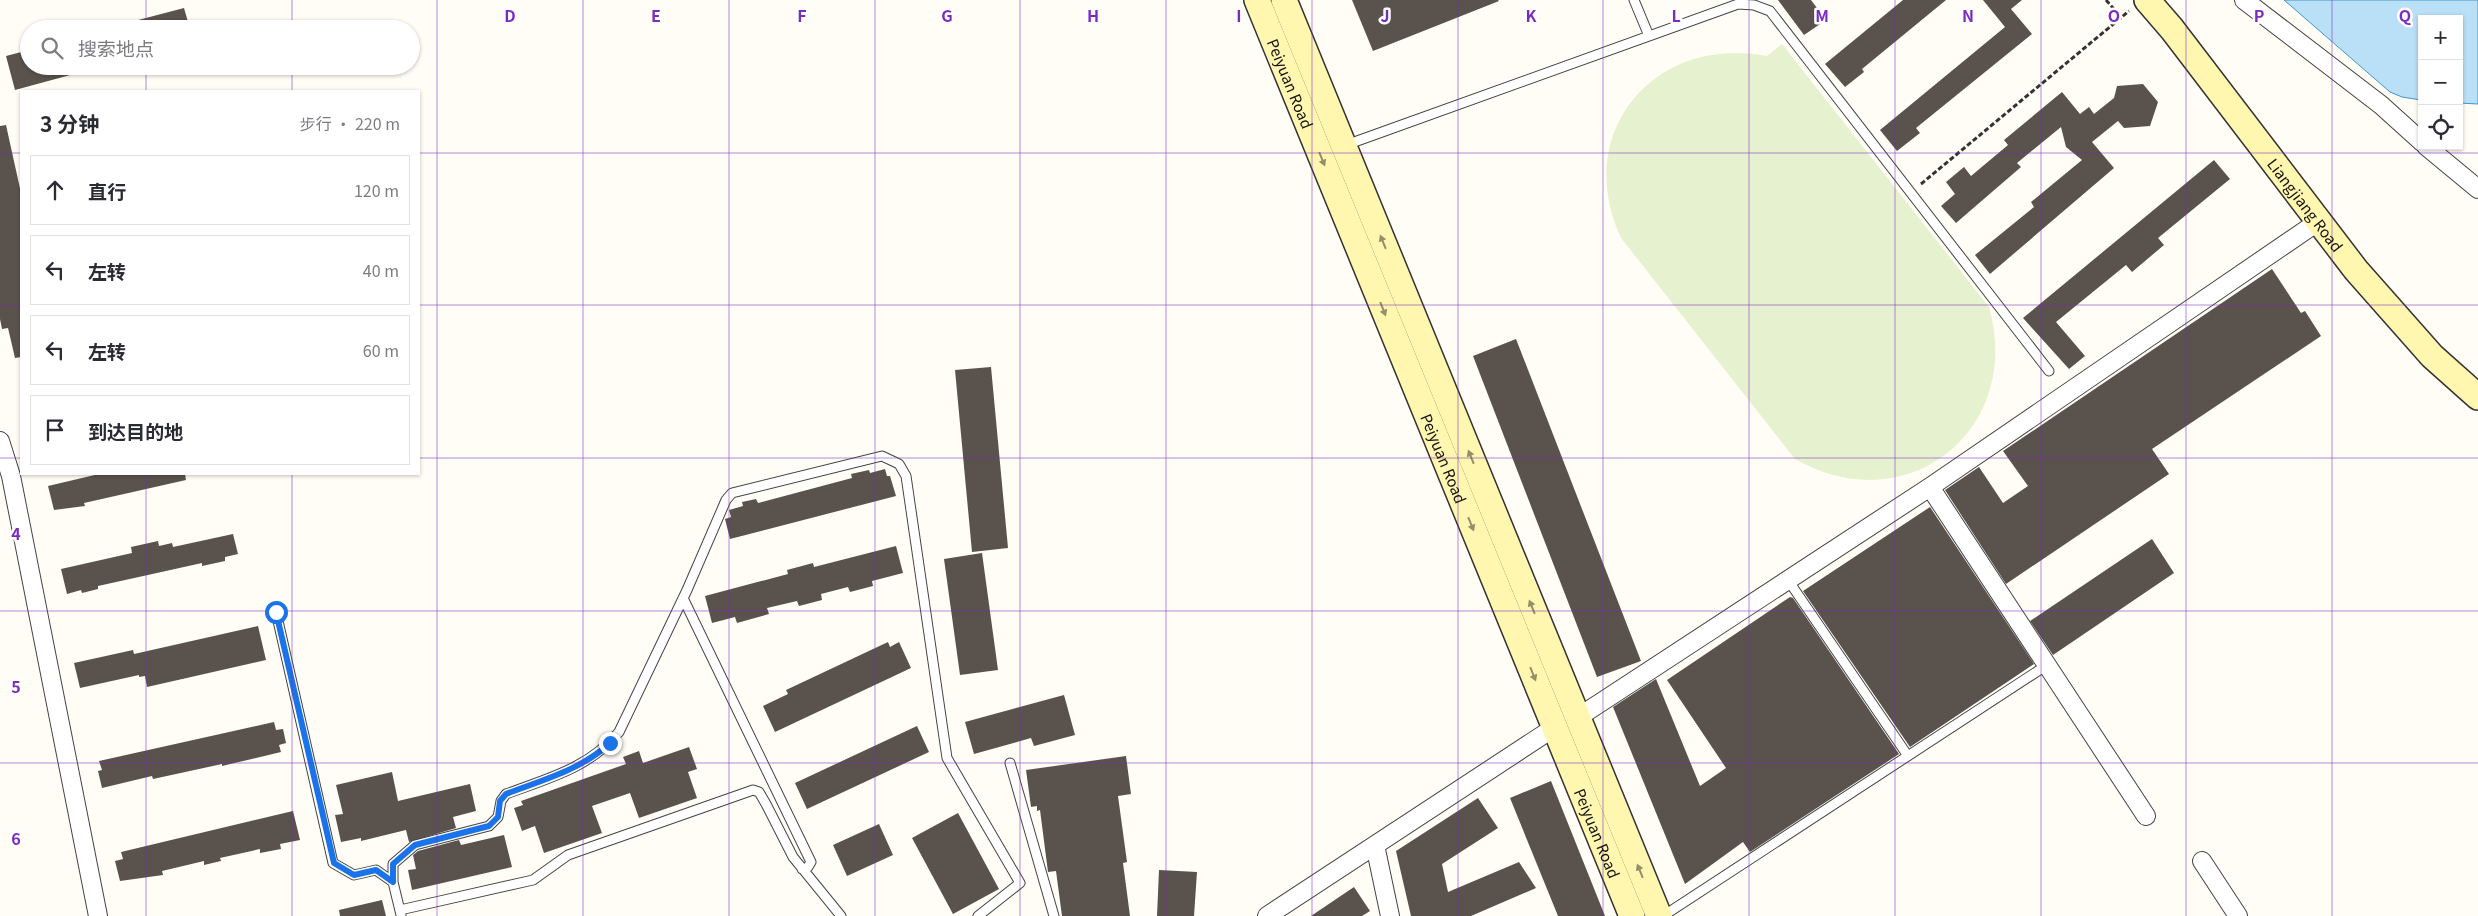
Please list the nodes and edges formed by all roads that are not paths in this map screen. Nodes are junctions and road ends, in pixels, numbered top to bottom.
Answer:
1 (1257, 0) edge
2 (1284, 0) edge
3 (1634, 0) edge
4 (2244, 0) edge
5 (2141, 3) edge
6 (1649, 36) junction
7 (2418, 138) edge
8 (1344, 146) junction
9 (2431, 150) edge
10 (2478, 189) edge
11 (2319, 221) junction
12 (2049, 371) dead end
13 (2478, 398) edge
14 (0, 441) edge
15 (1930, 487) junction
16 (1788, 580) junction
17 (683, 598) junction
18 (276, 612) dead end
19 (2047, 665) junction
20 (1577, 718) junction
21 (1554, 727) junction
22 (1908, 756) junction
23 (1010, 764) dead end
24 (2146, 816) dead end
25 (1375, 845) junction
26 (2202, 861) dead end
27 (802, 869) junction
28 (393, 882) junction
29 (401, 913) edge
30 (98, 916) edge
31 (841, 916) edge
32 (978, 916) edge
33 (1054, 916) edge
34 (1267, 916) edge
35 (1390, 916) edge
36 (1632, 916) edge
37 (1659, 916) edge
38 (1663, 916) edge
39 (2238, 916) edge

1 -> 21 main road, Peiyuan Road
2 - 8 main road, Peiyuan Road
3 - 6 lane
4 - 7 street
5 - 11 main road, Liangjiang Road
6 - 8 lane
6 - 12 lane
20 -> 8 main road, Peiyuan Road
9 - 10 street
11 - 13 main road, Liangjiang Road
11 - 15 street
14 - 30 street
15 - 16 street
15 - 19 street
16 - 20 street
16 - 22 lane
17 - 27 lane
17 - 28 lane
17 - 32 lane
18 - 28 lane
19 - 22 lane
19 - 24 street
37 -> 20 main road, Peiyuan Road
21 - 25 street
21 - 36 main road, Peiyuan Road
22 - 38 lane
23 - 33 lane
25 - 34 street
25 - 35 street
26 - 39 street
27 - 29 lane
27 - 31 lane
28 - 29 lane

